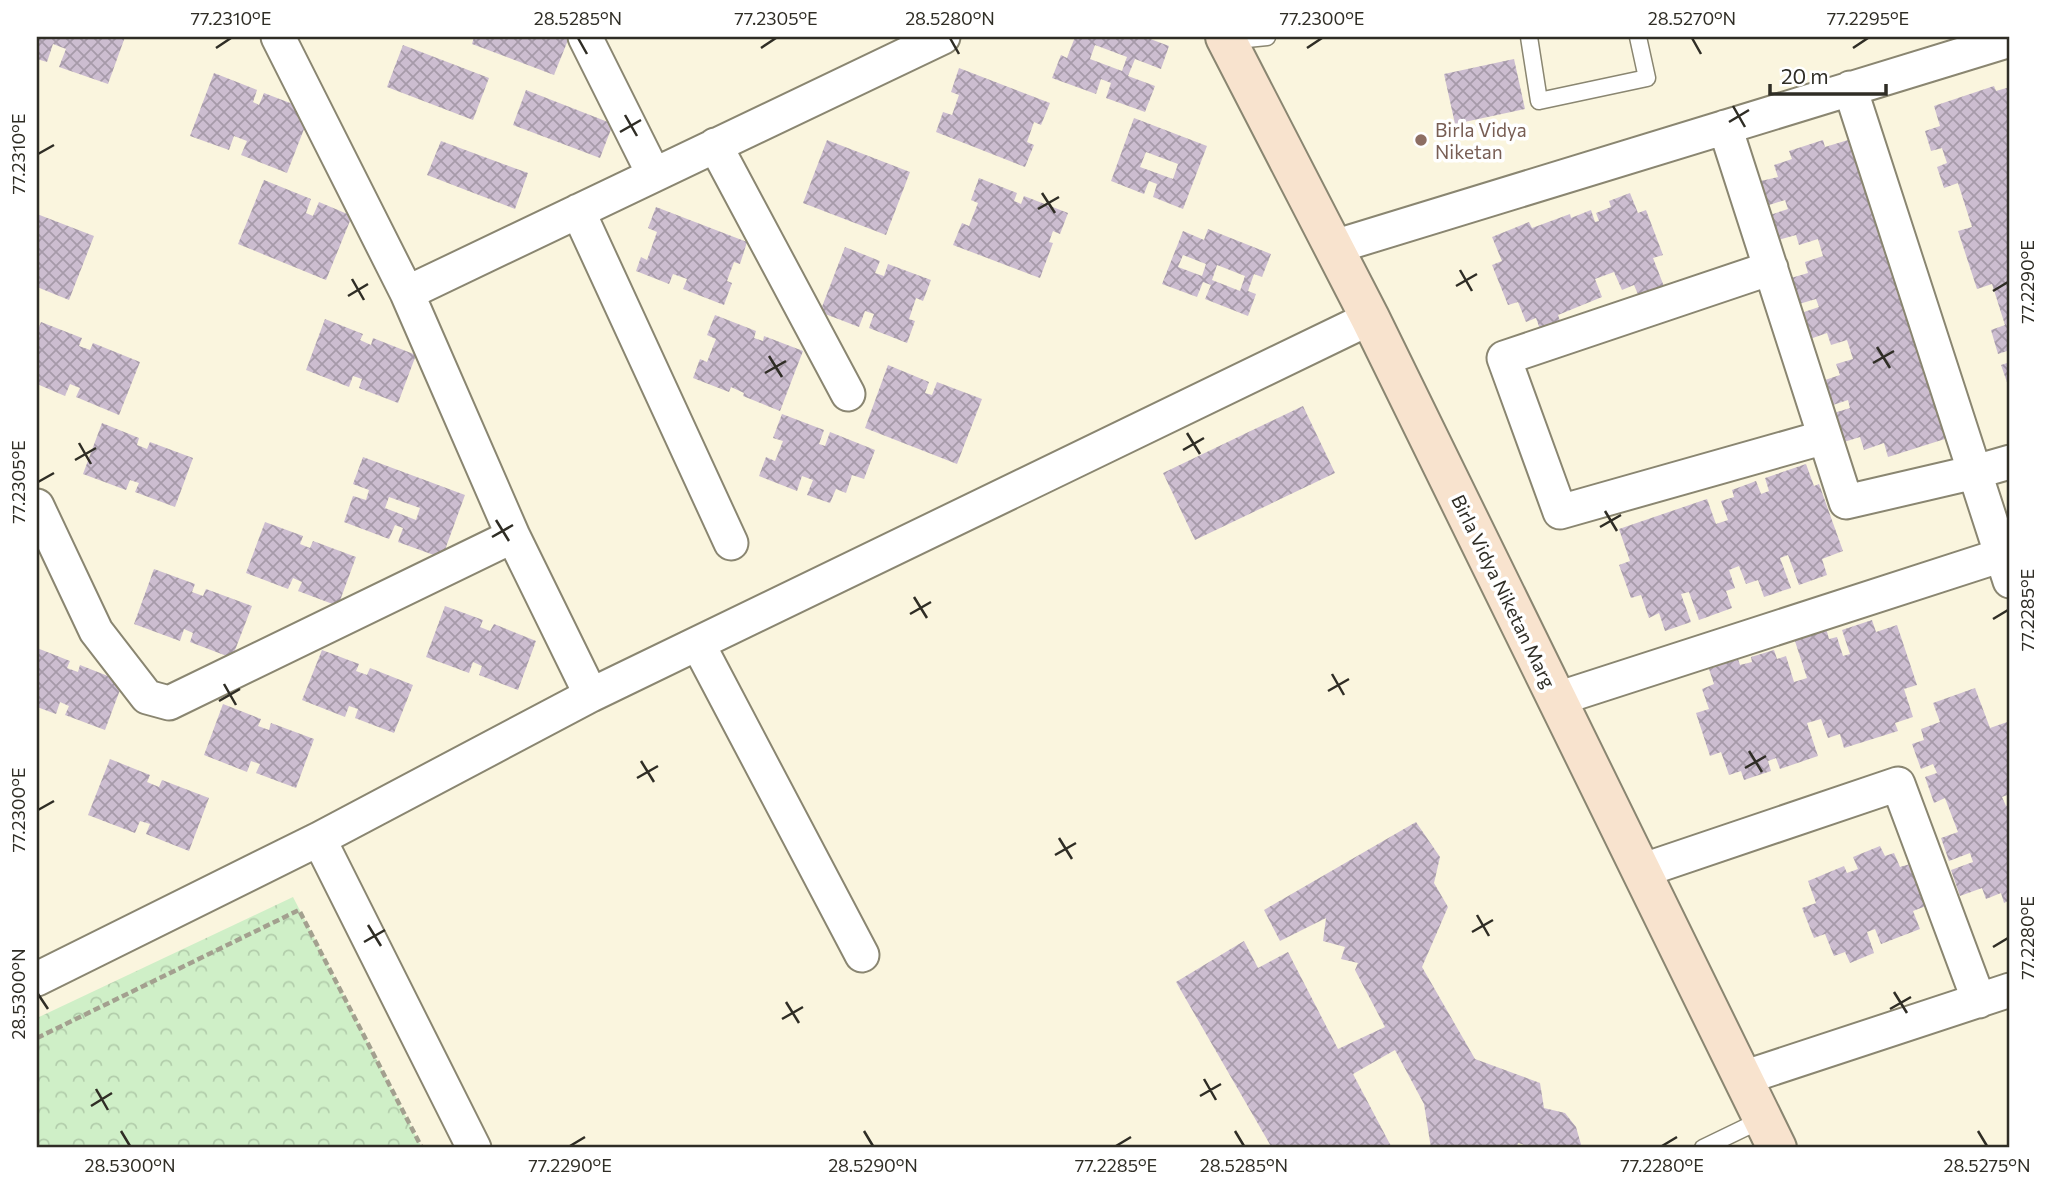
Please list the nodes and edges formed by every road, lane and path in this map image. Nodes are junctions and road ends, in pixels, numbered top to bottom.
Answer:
1 (278, 37) edge
2 (584, 37) edge
3 (943, 37) edge
4 (1267, 37) edge
5 (1529, 37) edge
6 (1638, 37) edge
7 (1226, 39) edge
8 (2010, 40) edge
9 (1850, 88) junction
10 (1725, 127) junction
11 (715, 145) junction
12 (654, 175) junction
13 (578, 211) junction
14 (1334, 247) junction
15 (1771, 268) junction
16 (407, 293) junction
17 (1370, 318) junction
18 (848, 394) dead end
19 (1825, 437) junction
20 (2010, 462) edge
21 (1975, 472) junction
22 (37, 506) edge
23 (513, 536) junction
24 (731, 542) dead end
25 (2006, 568) edge
26 (698, 644) junction
27 (591, 695) junction
28 (1557, 699) junction
29 (319, 839) junction
30 (1641, 871) junction
31 (862, 955) dead end
32 (37, 979) edge
33 (2010, 990) edge
34 (1979, 1001) junction
35 (37, 1038) edge
36 (1743, 1078) junction
37 (1770, 1134) edge
38 (422, 1148) edge
39 (474, 1148) edge
40 (1703, 1148) edge

1 - 16 street
2 - 12 street
3 - 11 street
4 - 7 lane
5 - 6 lane
7 - 14 street, Birla Vidya Niketan Marg
8 - 9 street
9 - 10 street
9 - 21 street
10 - 14 street
10 - 15 street
11 - 12 street
11 - 18 street
12 - 13 street
13 - 16 street
13 - 24 street
14 - 17 street, Birla Vidya Niketan Marg
15 - 19 street
15 - 19 street
16 - 23 street
17 - 26 street
17 - 28 street, Birla Vidya Niketan Marg
19 - 21 street
20 - 21 street
21 - 25 street
22 - 23 street
23 - 27 street
25 - 28 street
26 - 27 street
26 - 31 street
27 - 29 street
28 - 30 street, Birla Vidya Niketan Marg
29 - 32 street
29 - 39 street
30 - 34 street
30 - 36 street, Birla Vidya Niketan Marg
33 - 34 street
34 - 36 street
35 - 38 path
36 - 37 street, Birla Vidya Niketan Marg
37 - 40 lane

